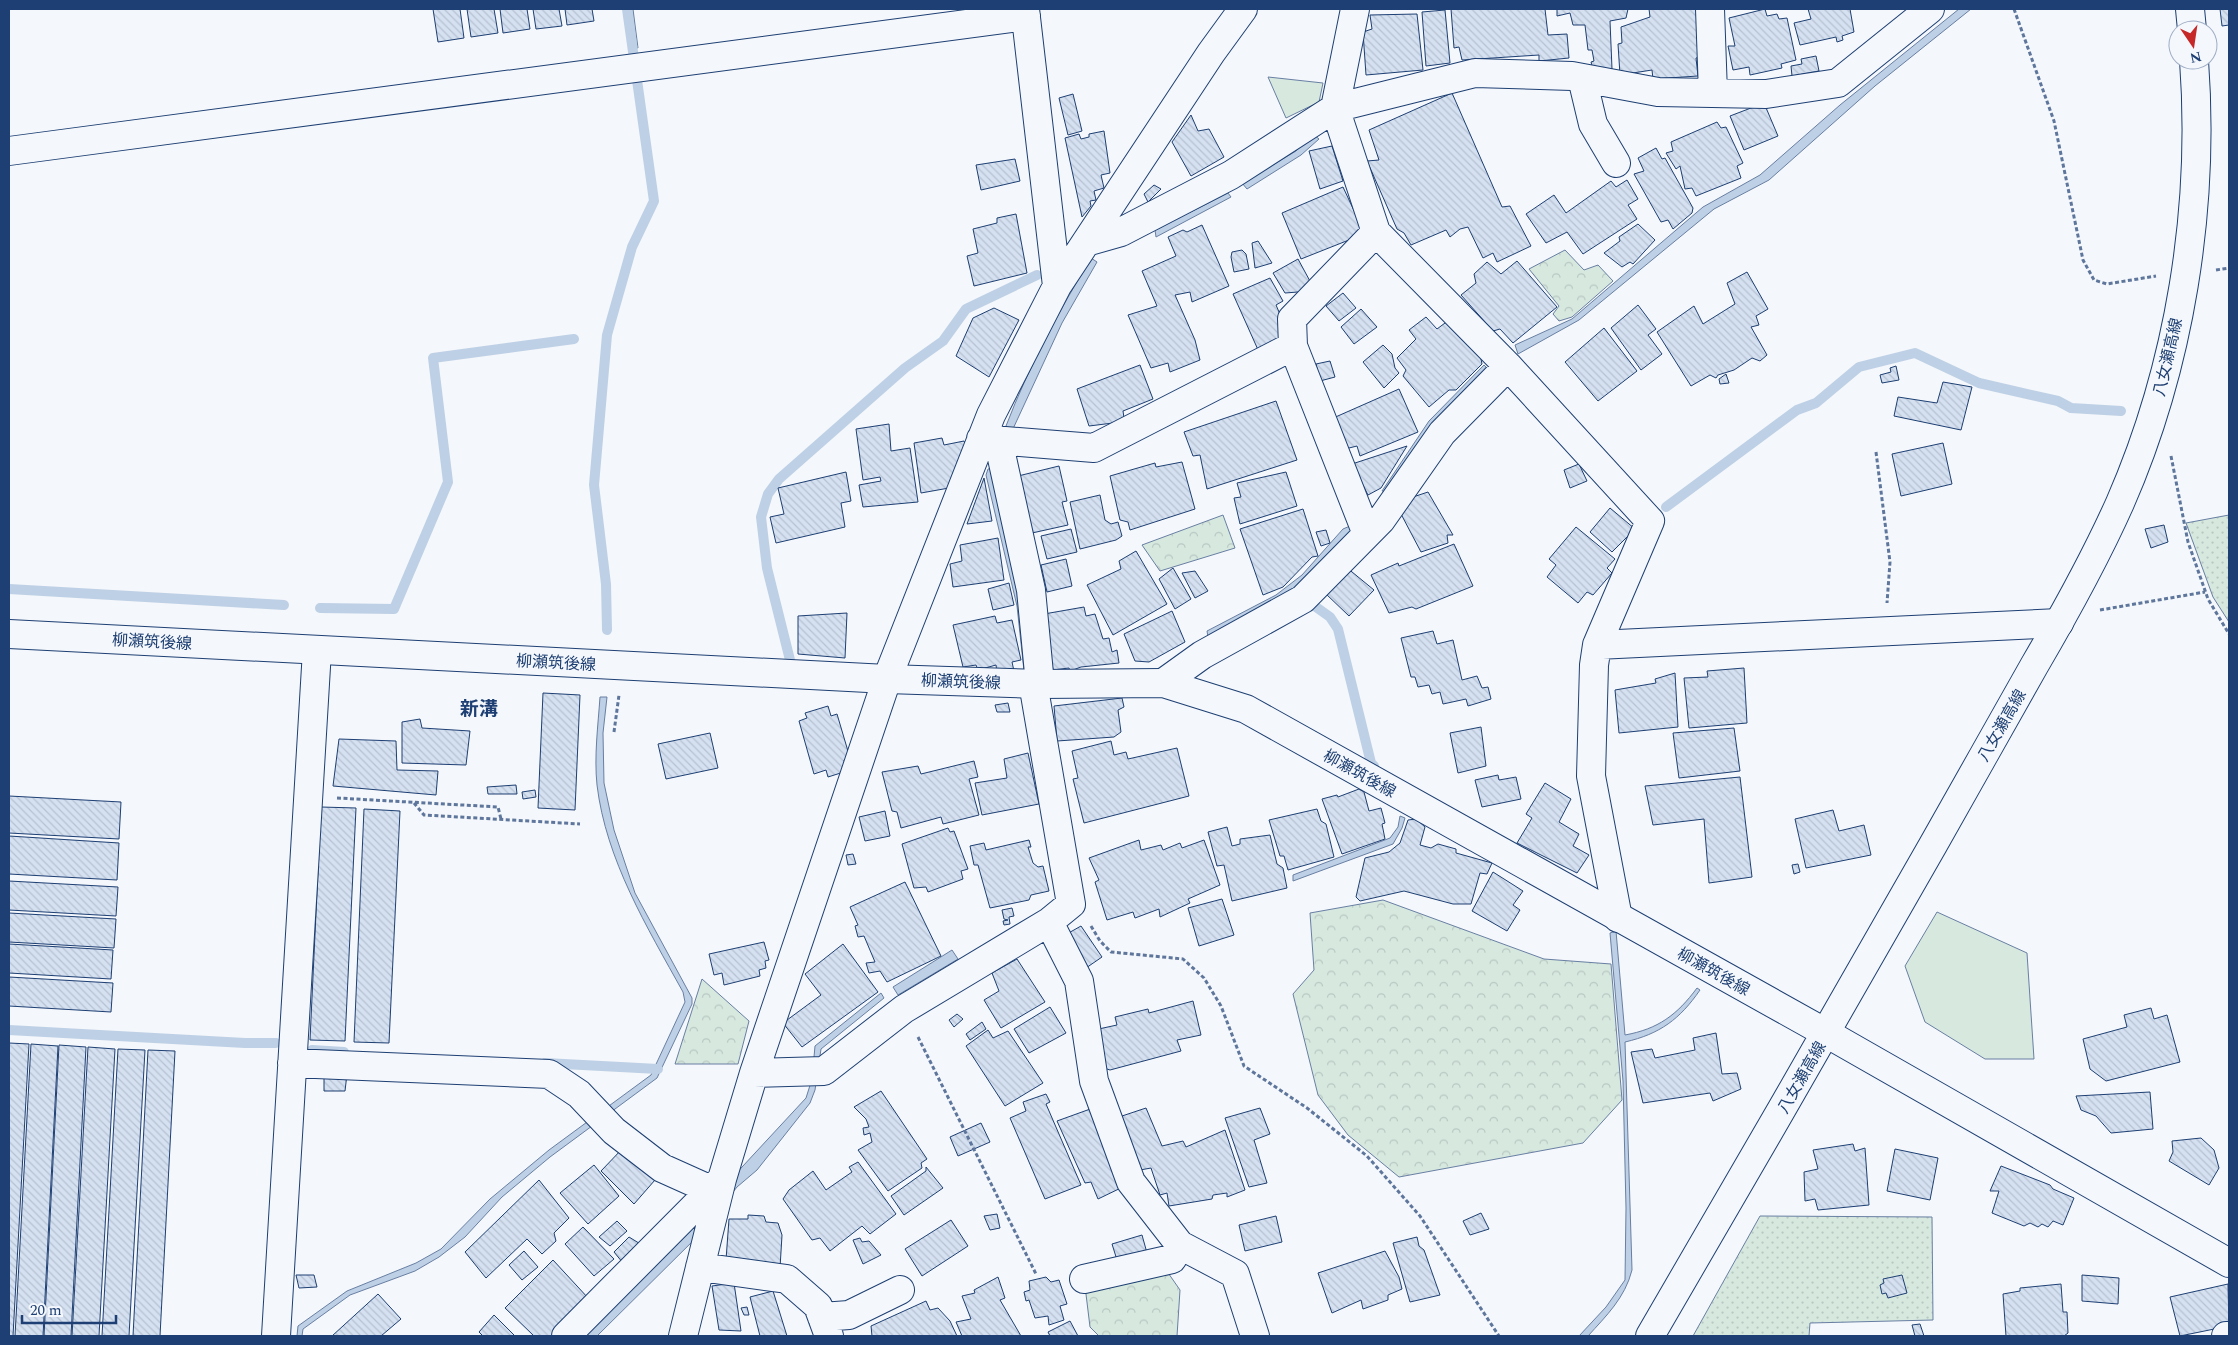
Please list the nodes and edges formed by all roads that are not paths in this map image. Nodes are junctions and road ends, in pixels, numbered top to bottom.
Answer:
1 (1243, 9) edge
2 (1355, 9) edge
3 (1710, 9) edge
4 (1930, 9) edge
5 (1025, 12) edge
6 (2194, 70) edge
7 (1582, 78) junction
8 (1713, 93) junction
9 (1335, 108) junction
10 (9, 151) edge
11 (1616, 163) dead end
12 (1376, 232) junction
13 (1086, 242) junction
14 (1057, 286) junction
15 (1293, 346) junction
16 (1508, 366) junction
17 (990, 440) junction
18 (1367, 534) junction
19 (2059, 623) junction
20 (9, 634) edge
21 (1597, 645) junction
22 (317, 650) junction
23 (887, 679) junction
24 (1037, 683) junction
25 (1163, 683) junction
26 (1618, 918) junction
27 (1049, 922) junction
28 (1826, 1033) junction
29 (292, 1062) junction
30 (754, 1073) junction
31 (717, 1184) junction
32 (1180, 1245) junction
33 (2229, 1263) edge
34 (700, 1267) junction
35 (1084, 1279) dead end
36 (900, 1290) dead end
37 (826, 1327) edge
38 (276, 1336) edge
39 (566, 1336) edge
40 (683, 1336) edge
41 (1255, 1336) edge
42 (1650, 1336) edge

1 - 13 street
2 - 9 street
3 - 8 street
4 - 8 street
5 - 10 street
5 - 14 street
6 - 19 street, 八女瀬高線
7 - 8 street
7 - 9 street
7 - 11 street
9 - 12 street
9 - 13 street
12 - 15 street
12 - 16 street
13 - 14 street
14 - 17 street
15 - 17 street
15 - 18 street
16 - 18 street
16 - 21 street
17 - 23 street
17 - 24 street
18 - 25 street
19 - 21 street
19 - 28 street, 八女瀬高線
20 - 22 street, 柳瀬筑後線
21 - 26 street
22 - 23 street, 柳瀬筑後線
22 - 29 street
23 - 24 street, 柳瀬筑後線
23 - 30 street
24 - 25 street, 柳瀬筑後線
24 - 27 street
25 - 26 street, 柳瀬筑後線
26 - 28 street, 柳瀬筑後線
27 - 30 street
27 - 32 street
28 - 33 street, 柳瀬筑後線
28 - 42 street, 八女瀬高線
29 - 31 street
29 - 38 street
30 - 31 street
31 - 34 street
31 - 39 street
32 - 35 street
32 - 41 street
34 - 37 street
34 - 40 street
36 - 37 street

